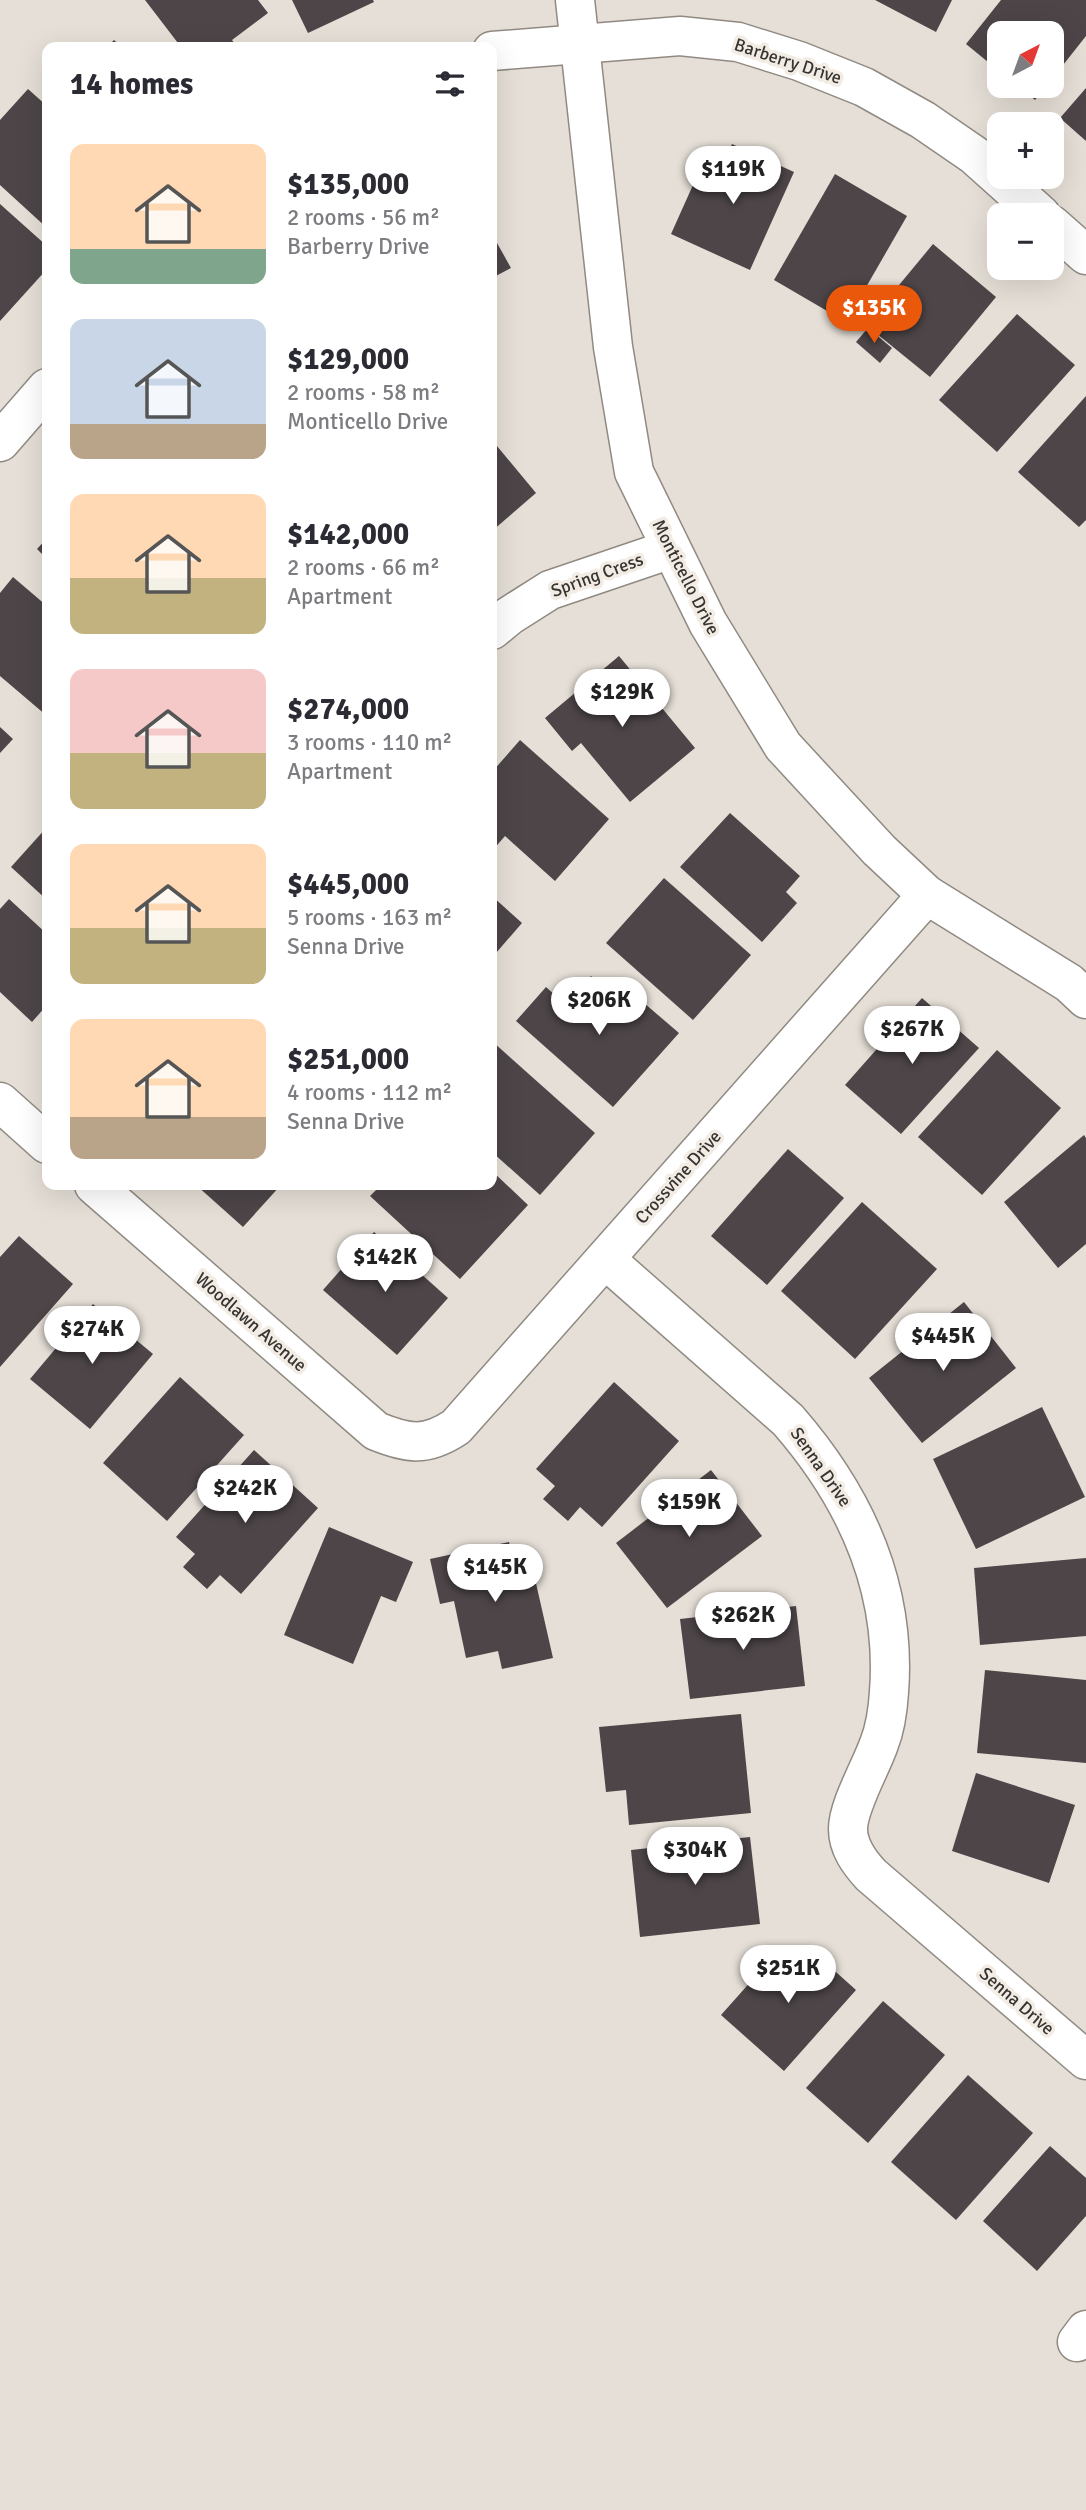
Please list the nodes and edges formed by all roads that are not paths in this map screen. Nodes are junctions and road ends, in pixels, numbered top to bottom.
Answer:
1 (575, 0) edge
2 (580, 43) junction
3 (497, 51) edge
4 (1028, 203) edge
5 (1064, 236) edge
6 (1086, 255) edge
7 (42, 394) edge
8 (0, 442) edge
9 (671, 549) junction
10 (497, 626) edge
11 (928, 895) junction
12 (1086, 999) edge
13 (0, 1102) edge
14 (42, 1136) edge
15 (100, 1190) edge
16 (605, 1259) junction
17 (417, 1443) joint
18 (1086, 2060) edge

1 - 2 street, Monticello Drive
2 - 3 street, Barberry Drive
2 - 4 street, Barberry Drive
2 - 9 street, Monticello Drive
5 - 6 street
7 - 8 street
9 - 10 street, Spring Cress
9 - 11 street, Monticello Drive
11 - 12 street, Monticello Drive
11 - 16 street, Crossvine Drive
13 - 14 street
15 - 17 street, Woodlawn Avenue
16 - 17 street, Crossvine Drive
16 - 18 street, Senna Drive

